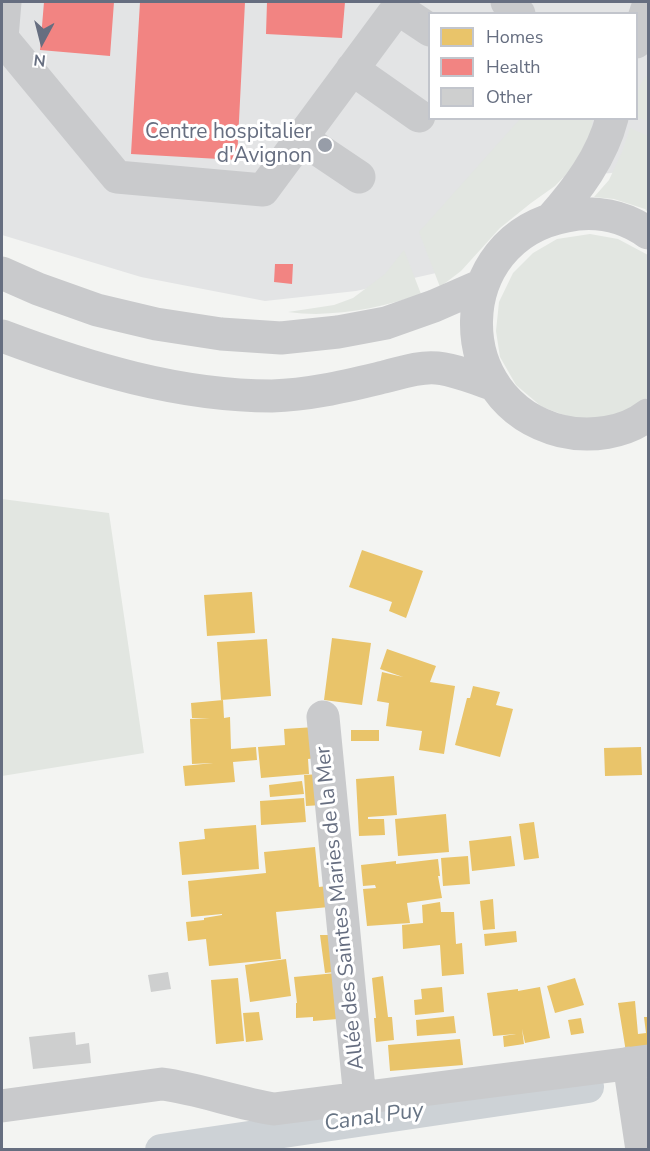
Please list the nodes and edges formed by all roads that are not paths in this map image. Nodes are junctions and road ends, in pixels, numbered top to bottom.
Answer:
1 (5, 2) edge
2 (399, 5) edge
3 (647, 9) dead end
4 (428, 29) edge
5 (638, 36) edge
6 (352, 69) junction
7 (419, 116) dead end
8 (611, 120) edge
9 (301, 138) junction
10 (359, 177) dead end
11 (551, 219) junction
12 (648, 233) edge
13 (2, 273) edge
14 (482, 285) junction
15 (2, 336) edge
16 (494, 384) junction
17 (647, 417) edge
18 (323, 717) dead end
19 (639, 1062) edge
20 (360, 1098) junction
21 (2, 1106) edge
22 (642, 1149) edge

1 - 9 street
2 - 4 street
2 - 6 street
3 - 5 street
6 - 7 street
6 - 9 street
8 - 11 street
9 - 10 street
11 - 12 street
11 - 14 street
13 - 14 street
14 - 16 street
15 - 16 street
16 - 17 street
18 - 20 street, Allée des Saintes Maries de la Mer
19 - 20 street
19 - 22 street
20 - 21 street

